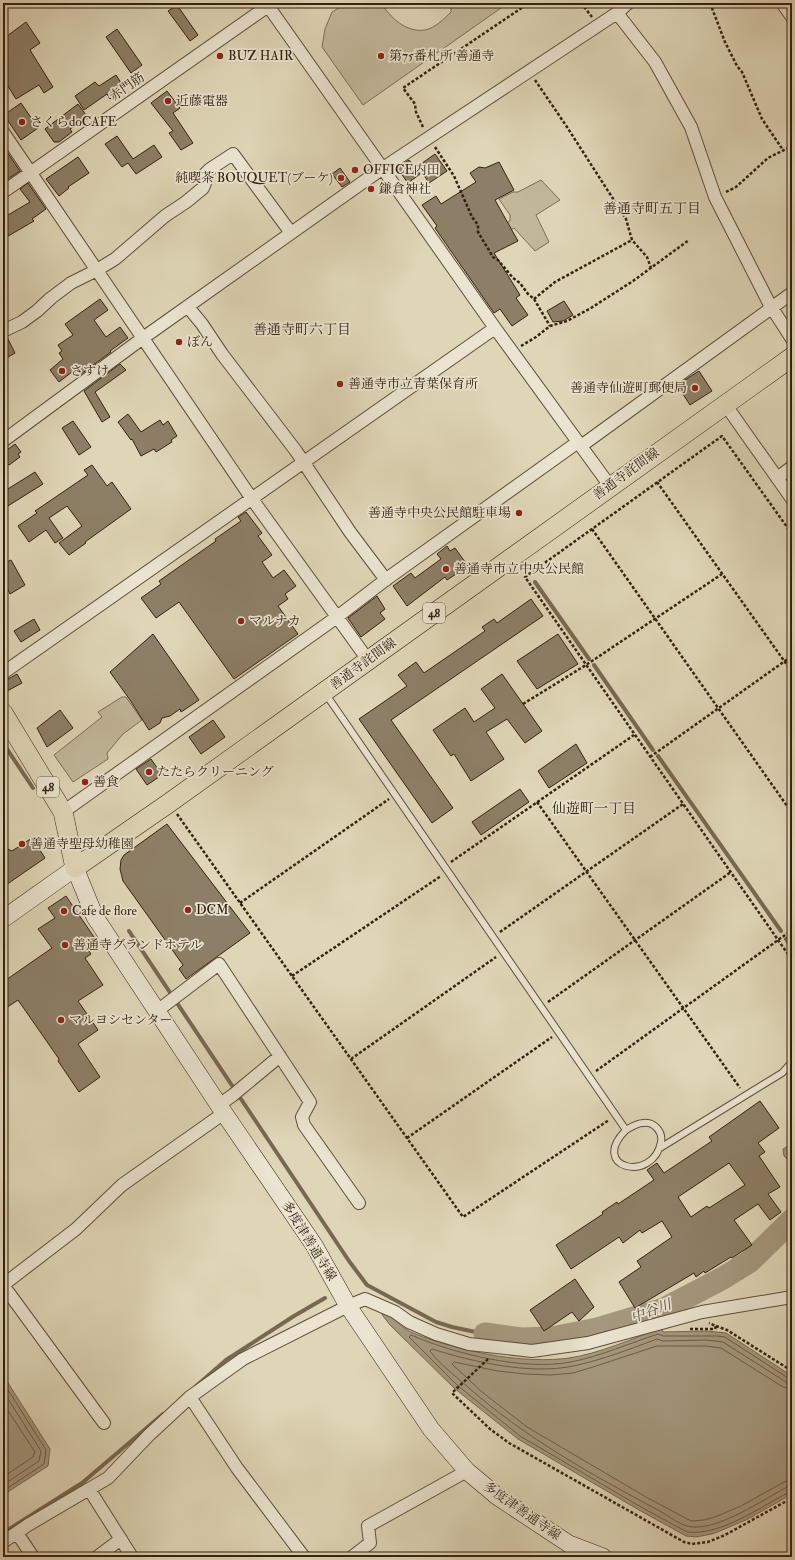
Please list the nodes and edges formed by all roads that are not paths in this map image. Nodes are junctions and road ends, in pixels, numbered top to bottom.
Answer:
1 (628, 3) edge
2 (782, 3) edge
3 (267, 5) edge
4 (617, 13) junction
5 (792, 17) edge
6 (3, 132) edge
7 (383, 168) junction
8 (30, 173) junction
9 (3, 192) edge
10 (291, 233) junction
11 (97, 270) junction
12 (792, 293) edge
13 (188, 307) junction
14 (772, 307) junction
15 (495, 328) junction
16 (3, 331) edge
17 (143, 338) junction
18 (792, 340) edge
19 (792, 357) edge
20 (725, 404) junction
21 (3, 441) edge
22 (580, 444) junction
23 (304, 462) junction
24 (792, 467) edge
25 (777, 478) junction
26 (610, 486) junction
27 (252, 498) junction
28 (792, 499) edge
29 (386, 580) junction
30 (337, 617) junction
31 (368, 660) junction
32 (3, 673) edge
33 (324, 692) junction
34 (6, 725) edge
35 (64, 812) junction
36 (75, 868) junction
37 (3, 919) edge
38 (169, 1003) junction
39 (280, 1056) junction
40 (792, 1062) edge
41 (229, 1101) junction
42 (626, 1130) junction
43 (660, 1148) junction
44 (359, 1203) dead end
45 (3, 1285) edge
46 (792, 1298) edge
47 (348, 1306) junction
48 (190, 1397) junction
49 (104, 1423) dead end
50 (467, 1471) junction
51 (89, 1489) junction
52 (17, 1533) junction
53 (121, 1539) junction
54 (3, 1542) edge
55 (33, 1557) edge
56 (97, 1557) edge
57 (132, 1557) edge
58 (304, 1557) edge
59 (352, 1557) edge
60 (603, 1557) edge

1 - 4 street
2 - 5 street
3 - 7 street
3 - 8 street, 赤門筋
4 - 7 street
4 - 14 street
6 - 8 street
7 - 10 street
7 - 15 street
8 - 9 street, 赤門筋
8 - 11 street
10 - 11 street
10 - 13 street
11 - 16 street
11 - 17 street
12 - 14 street
13 - 17 street
13 - 23 street
14 - 18 street
14 - 22 street
15 - 22 street
15 - 23 street
17 - 21 street
17 - 27 street
19 - 20 main road, 善通寺詫間線 / 48
20 - 25 street
20 - 26 main road, 善通寺詫間線 / 48
22 - 26 street
22 - 29 street
23 - 27 street
23 - 29 street
24 - 25 street
25 - 28 street
26 - 31 main road, 善通寺詫間線 / 48
27 - 30 street
27 - 32 street
29 - 30 street
30 - 31 street
30 - 35 street
31 - 33 main road, 善通寺詫間線 / 48
33 - 36 main road, 善通寺詫間線 / 48
33 - 42 lane
34 - 35 main road, 48
35 - 36 main road, 48
36 - 37 main road
36 - 38 main road, 多度津善通寺線
38 - 39 street
38 - 41 main road, 多度津善通寺線
39 - 41 street
39 - 44 street
40 - 43 lane
41 - 45 street
41 - 47 main road, 多度津善通寺線
42 - 43 lane
42 - 43 lane
45 - 49 street
46 - 47 street
47 - 48 street
47 - 50 main road, 多度津善通寺線
48 - 51 street
48 - 58 street
50 - 59 street
50 - 60 main road, 多度津善通寺線
51 - 52 street
51 - 53 street
52 - 54 street
52 - 55 street
53 - 56 street
53 - 57 street

